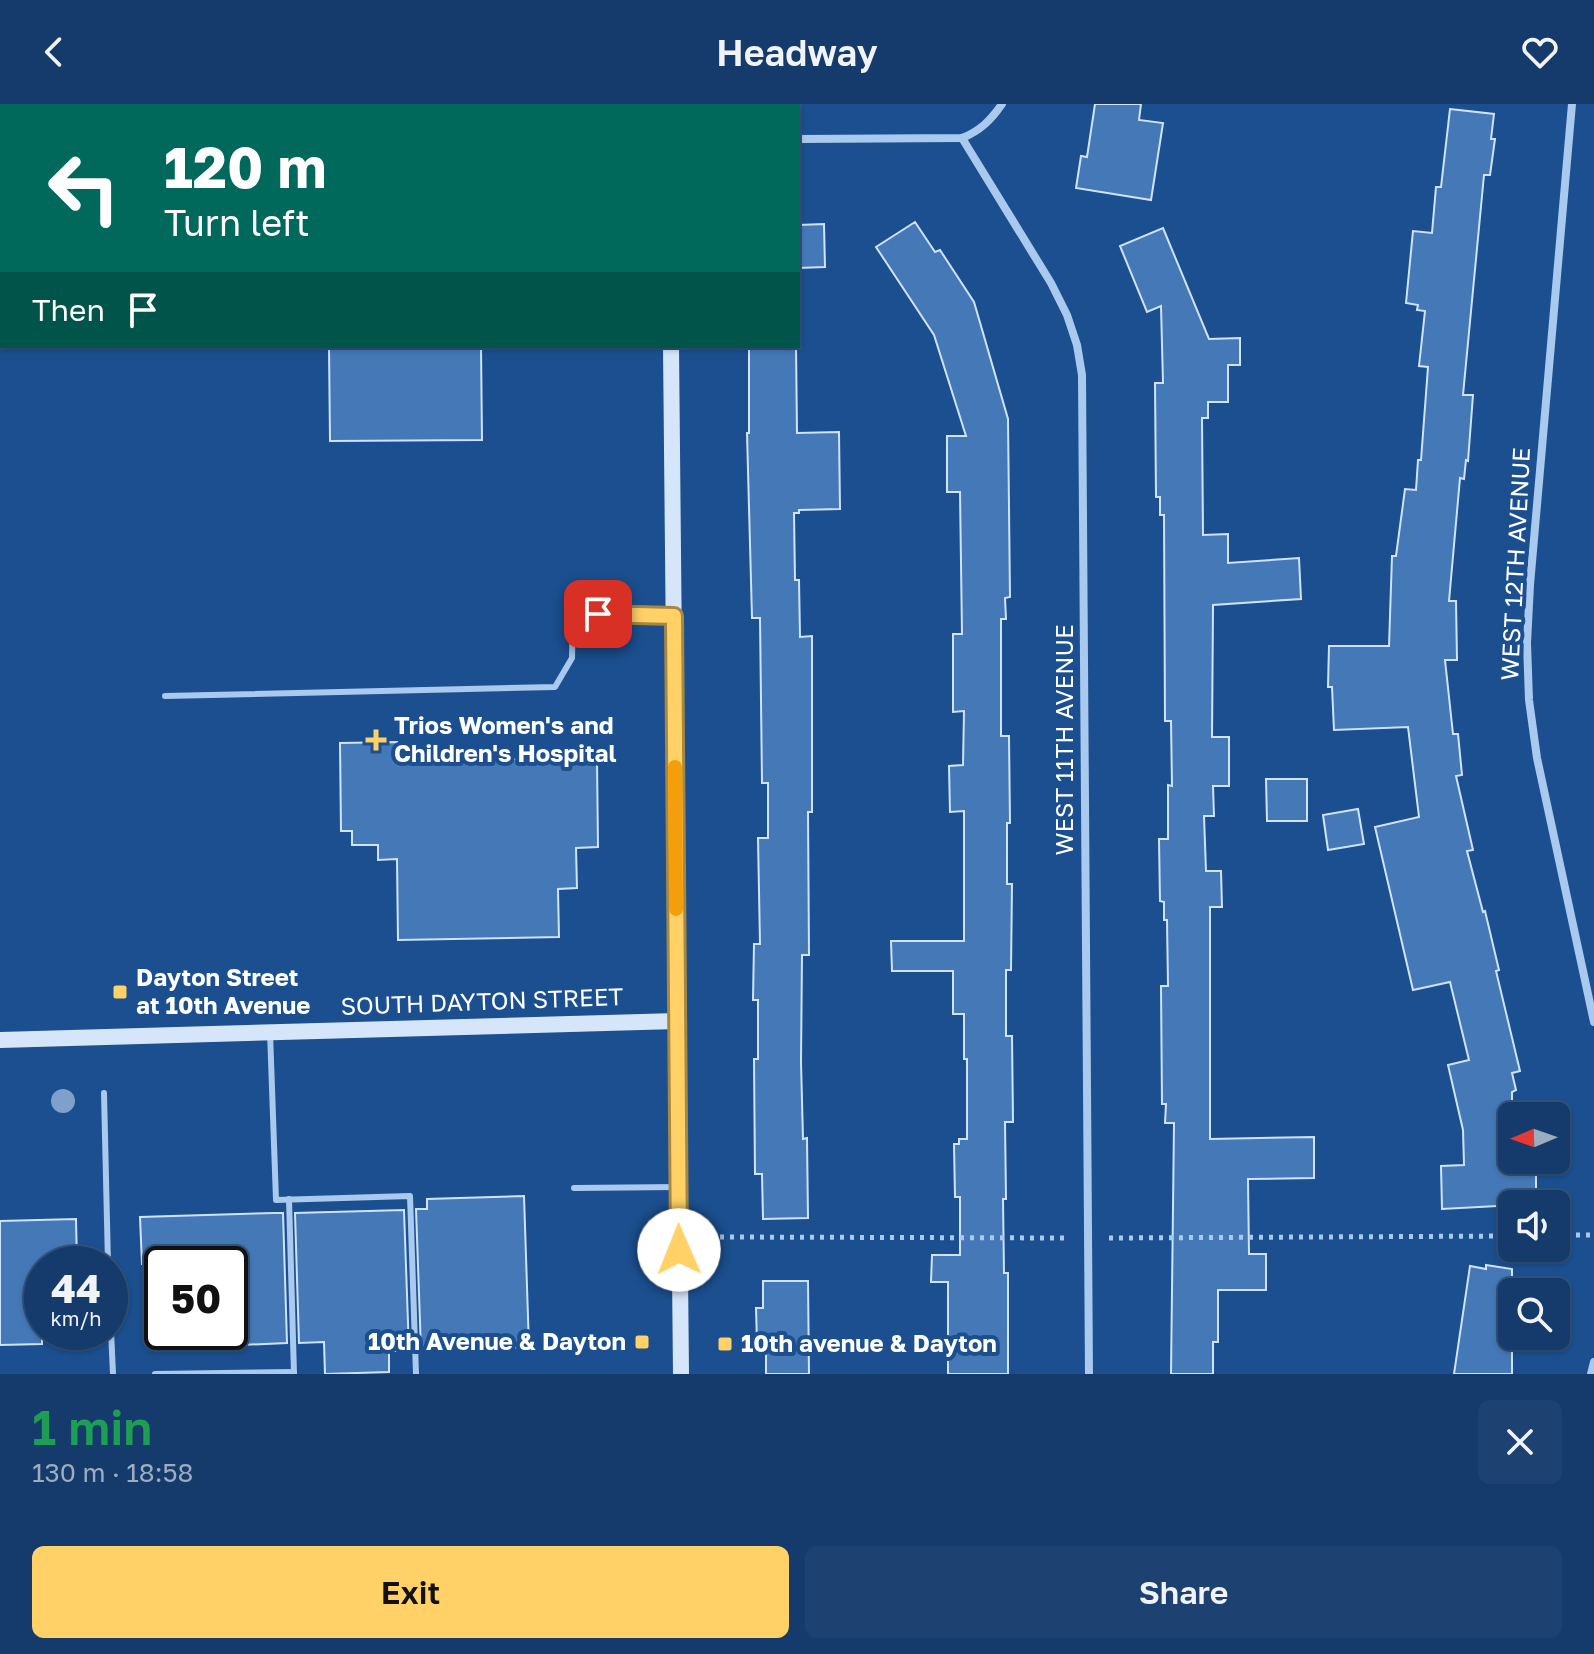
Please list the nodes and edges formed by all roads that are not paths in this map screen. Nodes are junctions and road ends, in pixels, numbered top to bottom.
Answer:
1 (1002, 104) edge
2 (1572, 104) edge
3 (962, 138) junction
4 (800, 139) edge
5 (671, 348) edge
6 (674, 616) junction
7 (165, 696) dead end
8 (677, 1021) junction
9 (1594, 1022) edge
10 (270, 1032) junction
11 (0, 1040) edge
12 (104, 1093) dead end
13 (679, 1187) junction
14 (574, 1188) dead end
15 (289, 1199) junction
16 (108, 1246) edge
17 (112, 1350) edge
18 (1594, 1362) edge
19 (294, 1373) edge
20 (113, 1374) edge
21 (155, 1374) edge
22 (416, 1374) edge
23 (681, 1374) edge
24 (1089, 1374) edge
25 (1591, 1374) edge

1 - 3 street
2 - 9 street, WEST 12TH AVENUE
3 - 4 street
3 - 24 street, WEST 11TH AVENUE
5 - 6 main road
6 - 7 lane
6 - 8 main road
8 - 10 main road, SOUTH DAYTON STREET
8 - 13 main road
10 - 11 main road, SOUTH DAYTON STREET
10 - 15 lane
12 - 16 lane
13 - 14 lane
13 - 23 main road
15 - 19 lane
15 - 22 lane
17 - 20 lane
18 - 25 street
19 - 21 lane

